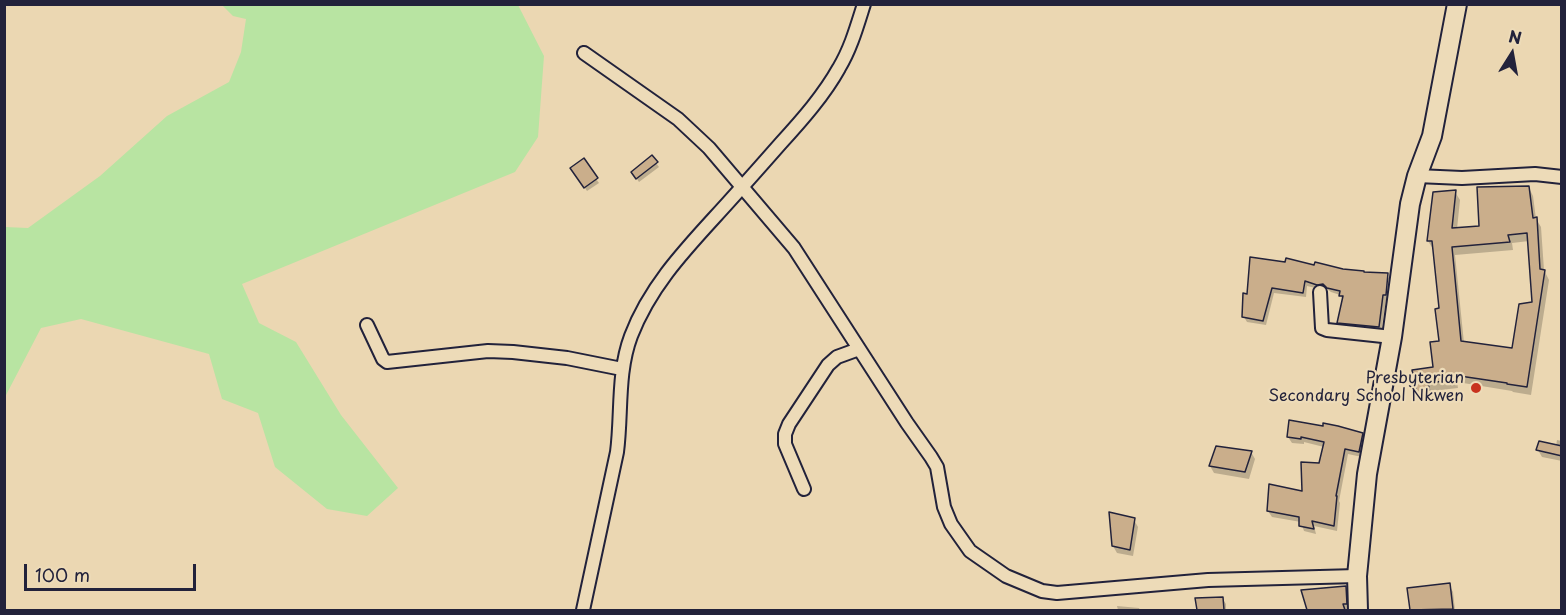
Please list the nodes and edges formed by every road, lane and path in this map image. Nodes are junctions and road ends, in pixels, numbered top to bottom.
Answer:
1 (864, 4) edge
2 (1457, 4) edge
3 (584, 52) dead end
4 (1418, 176) junction
5 (1562, 177) edge
6 (743, 187) junction
7 (1320, 292) dead end
8 (367, 326) dead end
9 (1392, 337) junction
10 (859, 349) junction
11 (622, 369) junction
12 (804, 489) dead end
13 (1357, 576) junction
14 (583, 610) edge
15 (1358, 610) edge

1 - 6 street
2 - 4 street
3 - 6 street
4 - 5 street
4 - 9 street
6 - 10 street
6 - 11 street
7 - 9 street
8 - 11 street
9 - 13 street
10 - 12 street
10 - 13 street
11 - 14 street
13 - 15 street

